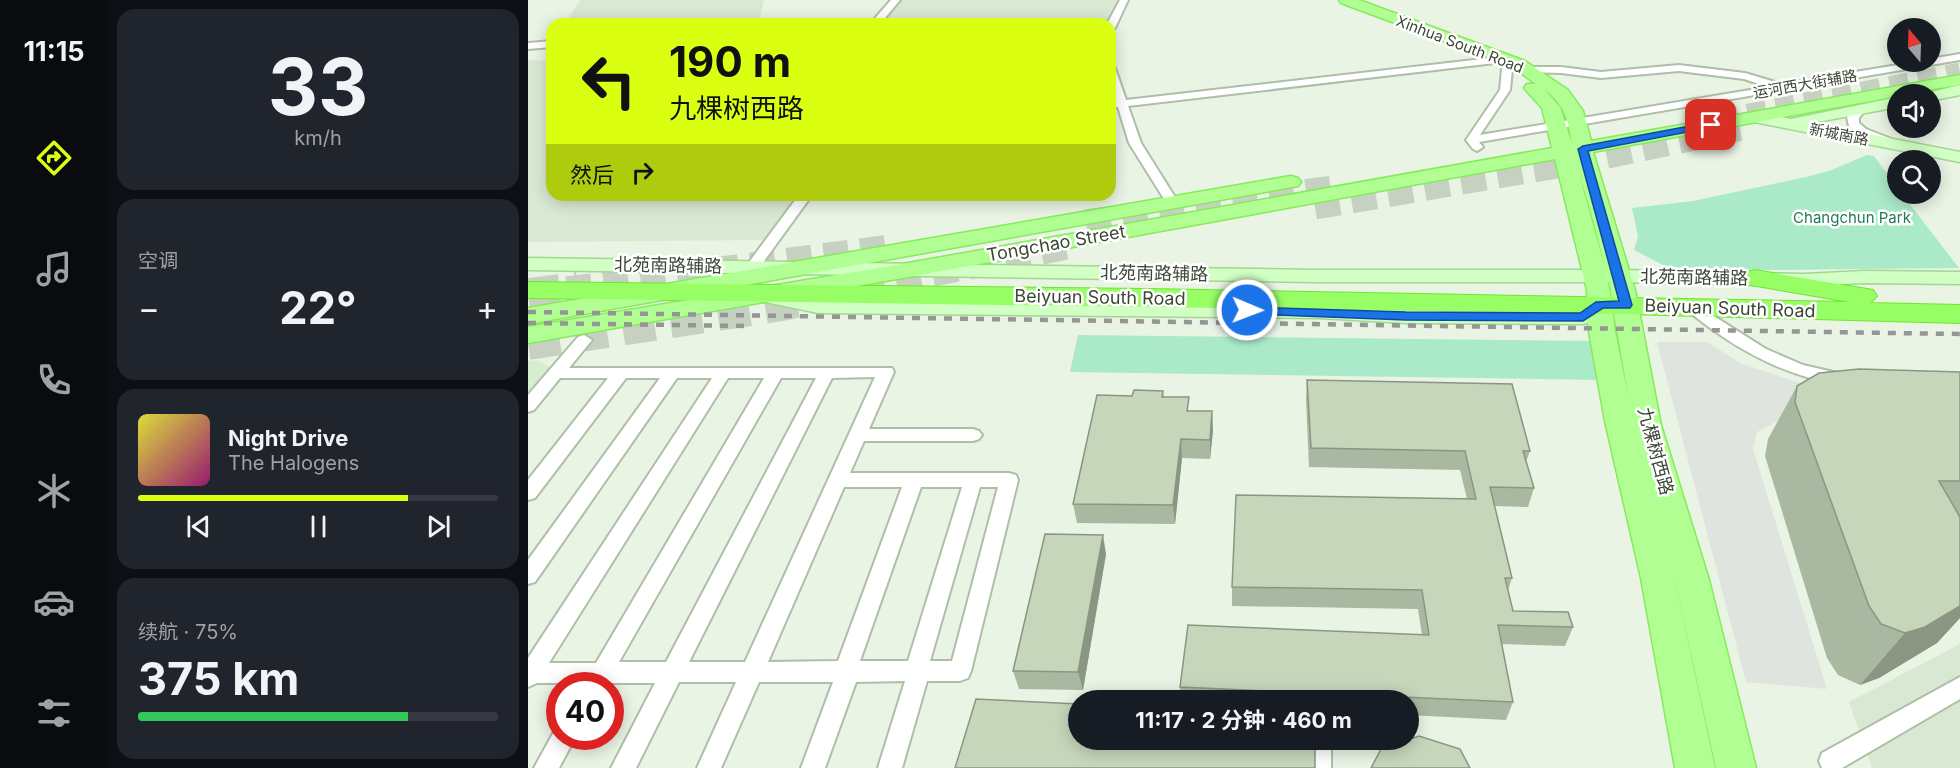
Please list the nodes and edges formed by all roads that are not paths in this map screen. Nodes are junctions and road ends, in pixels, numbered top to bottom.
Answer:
1 (896, 0) edge
2 (1124, 0) edge
3 (1332, 0) edge
4 (1346, 0) edge
5 (880, 18) edge
6 (1115, 18) edge
7 (546, 44) edge
8 (528, 46) edge
9 (1960, 57) edge
10 (1491, 61) junction
11 (1960, 67) edge
12 (1507, 69) junction
13 (1529, 70) junction
14 (1960, 80) edge
15 (1116, 84) edge
16 (1781, 88) junction
17 (1960, 90) edge
18 (1800, 94) junction
19 (1941, 94) edge
20 (1123, 103) junction
21 (1116, 104) edge
22 (1887, 104) edge
23 (1861, 109) junction
24 (1754, 117) junction
25 (1784, 123) junction
26 (1570, 137) junction
27 (1476, 145) junction
28 (1905, 146) junction
29 (1960, 157) edge
30 (802, 201) edge
31 (1172, 202) junction
32 (528, 264) edge
33 (798, 267) junction
34 (914, 269) junction
35 (528, 275) edge
36 (868, 277) junction
37 (1755, 278) junction
38 (1960, 278) edge
39 (753, 279) junction
40 (528, 290) edge
41 (1610, 290) junction
42 (666, 291) junction
43 (1870, 297) junction
44 (1258, 299) junction
45 (1960, 299) edge
46 (1693, 308) junction
47 (1319, 311) junction
48 (1960, 314) edge
49 (528, 316) edge
50 (528, 335) edge
51 (584, 340) dead end
52 (621, 372) junction
53 (672, 372) junction
54 (724, 372) junction
55 (776, 372) junction
56 (827, 372) junction
57 (556, 373) junction
58 (1853, 380) edge
59 (528, 406) edge
60 (857, 435) junction
61 (973, 435) dead end
62 (837, 480) junction
63 (914, 480) junction
64 (973, 480) junction
65 (528, 493) edge
66 (528, 576) edge
67 (917, 671) junction
68 (602, 672) edge
69 (672, 672) junction
70 (752, 672) junction
71 (846, 672) junction
72 (529, 674) edge
73 (546, 675) edge
74 (624, 677) edge
75 (1960, 687) edge
76 (556, 750) edge
77 (1319, 750) edge
78 (1831, 761) dead end
79 (546, 768) edge
80 (623, 768) edge
81 (710, 768) edge
82 (813, 768) edge
83 (890, 768) edge
84 (1319, 768) edge
85 (1695, 768) edge
86 (1736, 768) edge

1 - 5 street
2 - 6 street
3 - 10 main road, Xinhua South Road
4 - 13 main road, Xinhua South Road
7 - 8 street
9 - 16 street, 运河西大街辅路
10 - 12 main road, Xinhua South Road
10 - 20 street
11 - 18 main road
12 - 26 main road, Xinhua South Road
12 - 27 street
13 - 16 street
13 - 26 main road, Xinhua South Road
14 - 24 main road
15 - 20 street
16 - 18 street
16 - 26 street, 运河西大街辅路
17 - 19 street
18 - 26 main road
20 - 21 street
20 - 31 street
22 - 23 street, 运河西大街辅路
23 - 25 street, 运河西大街辅路
23 - 28 street
24 - 25 street, 新城南路
24 - 26 main road
25 - 28 street, 新城南路
26 - 27 main road, Tongchao Street
26 - 34 main road, Tongchao Street
26 - 41 main road, 九棵树西路
27 - 31 main road, Tongchao Street
28 - 29 street, 新城南路
30 - 39 street
31 - 33 main road, Tongchao Street
32 - 39 street, 北苑南路辅路
33 - 34 street, 北苑南路辅路
33 - 39 main road, Tongchao Street
34 - 36 main road, Tongchao Street
34 - 41 street, 北苑南路辅路
35 - 39 highway, Beiyuan South Road
36 - 39 highway, Beiyuan South Road
36 - 41 highway, Beiyuan South Road
37 - 38 street, 北苑南路辅路
37 - 41 street, 北苑南路辅路
37 - 43 highway
39 - 42 highway, Beiyuan South Road
39 - 44 highway, Beiyuan South Road
39 - 47 street, 北苑南路辅路
39 - 50 main road, Tongchao Street
40 - 42 highway, Beiyuan South Road
41 - 43 highway, Beiyuan South Road
41 - 44 highway, Beiyuan South Road
41 - 46 highway, Beiyuan South Road
41 - 47 street, 北苑南路辅路
41 - 85 main road, 九棵树西路
41 - 86 main road, 九棵树西路
42 - 49 main road
43 - 45 highway, Beiyuan South Road
44 - 47 highway
46 - 48 highway, Beiyuan South Road
46 - 58 street
51 - 57 street
52 - 53 street
52 - 57 street
52 - 65 street
53 - 54 street
53 - 66 street
54 - 55 street
54 - 72 street
55 - 56 street
55 - 68 street
56 - 60 street
56 - 69 street
57 - 59 street
60 - 61 street
60 - 62 street
62 - 63 street
62 - 70 street
63 - 64 street
63 - 71 street
64 - 67 street
64 - 67 street
67 - 71 street
67 - 83 street
69 - 70 street
69 - 74 street
69 - 80 street
70 - 71 street
70 - 81 street
71 - 82 street
72 - 73 street
75 - 78 street
76 - 79 street
77 - 84 street

